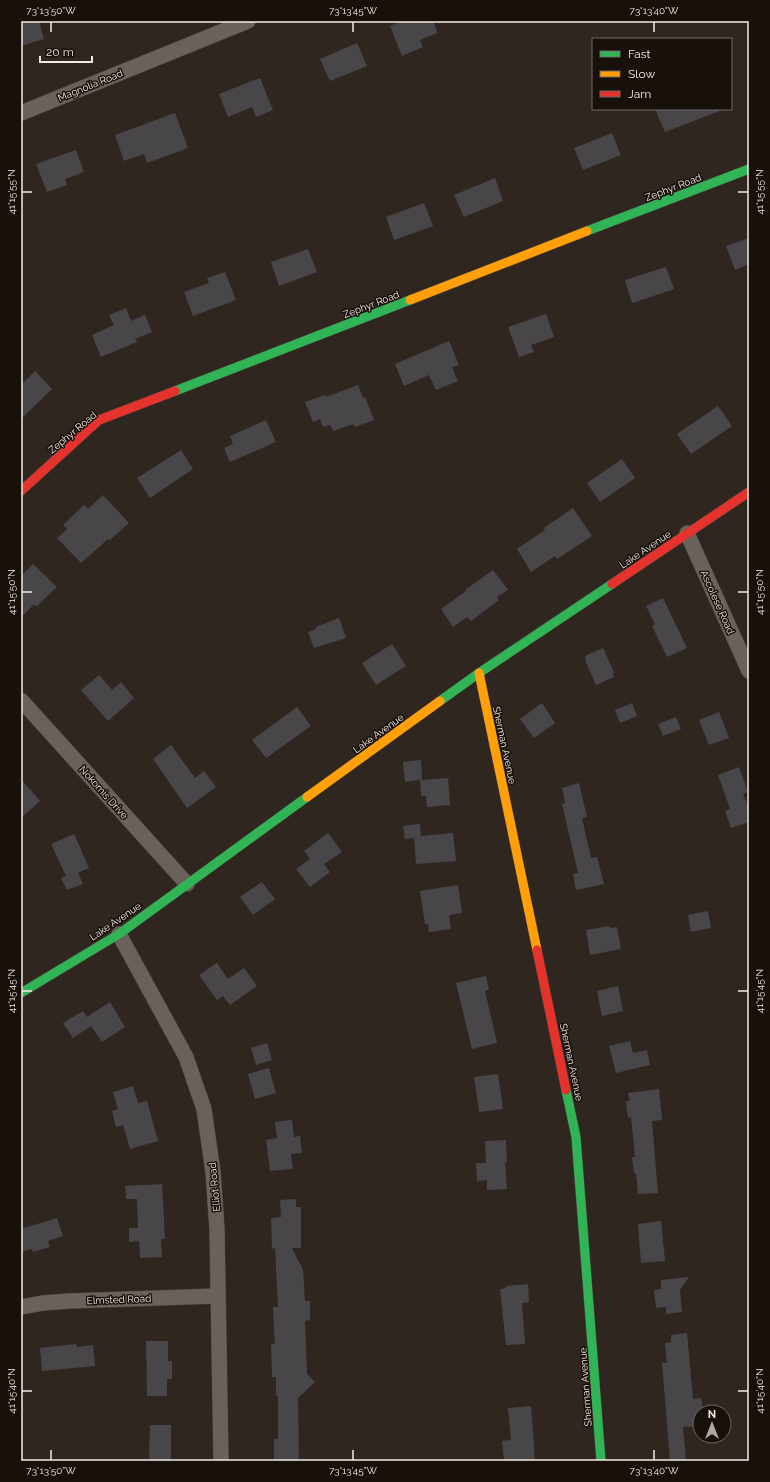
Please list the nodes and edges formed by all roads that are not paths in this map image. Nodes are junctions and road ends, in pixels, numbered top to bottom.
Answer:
1 (248, 21) edge
2 (21, 113) edge
3 (749, 169) edge
4 (21, 491) edge
5 (749, 492) edge
6 (687, 533) junction
7 (749, 671) edge
8 (478, 673) junction
9 (21, 700) edge
10 (187, 884) junction
11 (119, 934) junction
12 (21, 993) edge
13 (218, 1296) junction
14 (21, 1307) edge
15 (221, 1461) edge
16 (602, 1461) edge

1 - 2 street, Magnolia Road
3 - 4 street, Zephyr Road
5 - 6 street, Lake Avenue
6 - 7 street, Ascolese Road
6 - 8 street, Lake Avenue
8 - 10 street, Lake Avenue
8 - 16 street, Sherman Avenue
9 - 10 street, Nokomis Drive
10 - 11 street, Lake Avenue
11 - 12 street, Lake Avenue
11 - 13 street, Elliot Road
13 - 14 street, Elmsted Road
13 - 15 street, Elliot Road

